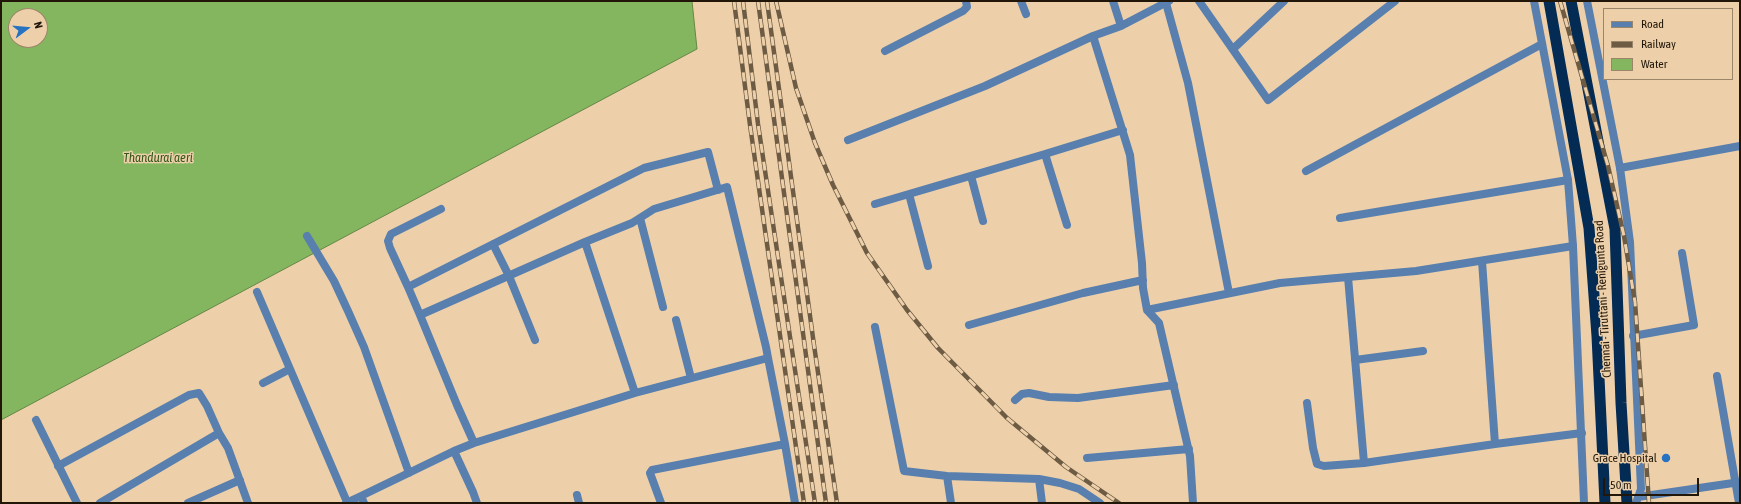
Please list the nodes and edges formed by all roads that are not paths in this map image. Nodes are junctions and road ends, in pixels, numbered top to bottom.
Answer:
1 (966, 1) edge
2 (1021, 1) edge
3 (1113, 1) edge
4 (1199, 1) edge
5 (1284, 1) edge
6 (1395, 1) edge
7 (1534, 1) edge
8 (1549, 1) edge
9 (1571, 1) edge
10 (1586, 1) edge
11 (1167, 2) edge
12 (1026, 14) dead end
13 (1121, 26) junction
14 (1093, 36) junction
15 (1542, 44) junction
16 (1233, 49) junction
17 (885, 51) dead end
18 (1123, 130) junction
19 (848, 140) dead end
20 (1740, 146) edge
21 (1045, 154) junction
22 (1620, 168) junction
23 (1306, 171) dead end
24 (971, 176) junction
25 (1568, 180) junction
26 (718, 190) junction
27 (909, 194) junction
28 (875, 204) dead end
29 (441, 209) dead end
30 (640, 218) junction
31 (1340, 218) dead end
32 (984, 221) dead end
33 (1067, 225) dead end
34 (307, 236) dead end
35 (585, 242) junction
36 (493, 244) junction
37 (1573, 246) junction
38 (1682, 253) dead end
39 (1482, 261) junction
40 (928, 266) dead end
41 (509, 276) junction
42 (1348, 277) junction
43 (1143, 280) junction
44 (408, 287) junction
45 (257, 292) dead end
46 (1230, 293) junction
47 (664, 307) dead end
48 (1147, 310) junction
49 (420, 315) junction
50 (676, 320) dead end
51 (969, 325) dead end
52 (875, 327) dead end
53 (1633, 336) junction
54 (535, 340) dead end
55 (1423, 351) dead end
56 (768, 358) junction
57 (1355, 360) junction
58 (290, 369) junction
59 (1717, 376) dead end
60 (691, 378) junction
61 (263, 383) dead end
62 (1174, 385) junction
63 (635, 393) junction
64 (1015, 400) dead end
65 (1307, 403) dead end
66 (36, 420) dead end
67 (219, 433) junction
68 (1582, 433) junction
69 (474, 443) junction
70 (785, 444) junction
71 (1495, 444) junction
72 (1189, 449) junction
73 (454, 451) junction
74 (1087, 458) dead end
75 (1364, 463) junction
76 (58, 466) junction
77 (409, 473) junction
78 (947, 476) junction
79 (1039, 479) junction
80 (240, 480) junction
81 (1738, 482) edge
82 (577, 494) dead end
83 (363, 499) edge
84 (1637, 500) edge
85 (1092, 501) edge
86 (77, 503) edge
87 (100, 503) edge
88 (188, 503) edge
89 (248, 503) edge
90 (347, 503) edge
91 (477, 503) edge
92 (580, 503) edge
93 (661, 503) edge
94 (795, 503) edge
95 (951, 503) edge
96 (1042, 503) edge
97 (1100, 503) edge
98 (1193, 503) edge
99 (1584, 503) edge
100 (1605, 503) edge
101 (1627, 503) edge
102 (1738, 503) edge

1 - 17 street
2 - 12 street
3 - 13 street
4 - 16 street
5 - 16 street
6 - 16 street
7 - 15 street
8 - 100 highway, Chennai - Tiruttani - Renigunta Road
9 - 101 highway, Chennai - Tiruttani - Renigunta Road
10 - 22 street
11 - 13 street
11 - 46 street
13 - 14 street
14 - 18 street
14 - 19 street
15 - 23 street
15 - 25 street
18 - 21 street
18 - 43 street
20 - 22 street
21 - 24 street
21 - 33 street
22 - 53 street
24 - 27 street
24 - 32 street
25 - 31 street
25 - 37 street
26 - 30 street
26 - 36 street
26 - 56 street
27 - 28 street
27 - 40 street
29 - 44 street
30 - 35 street
30 - 47 street
34 - 77 street
35 - 41 street
35 - 63 street
36 - 41 street
36 - 44 street
37 - 39 street
37 - 68 street
38 - 53 street
39 - 42 street
39 - 71 street
41 - 49 street
41 - 54 street
42 - 46 street
42 - 57 street
43 - 48 street
43 - 51 street
44 - 49 street
45 - 58 street
46 - 48 street
48 - 62 street
49 - 69 street
50 - 60 street
52 - 78 street
53 - 84 street
55 - 57 street
56 - 60 street
56 - 70 street
57 - 75 street
58 - 61 street
58 - 90 street
59 - 81 street
60 - 63 street
62 - 64 street
62 - 72 street
63 - 69 street
65 - 75 street
66 - 76 street
67 - 76 street
67 - 80 street
67 - 87 street
68 - 71 street
68 - 99 street
69 - 73 street
70 - 93 street
70 - 94 street
71 - 75 street
72 - 74 street
72 - 98 street
73 - 77 street
73 - 91 street
76 - 86 street
77 - 83 street
78 - 79 street
78 - 95 street
79 - 85 street
79 - 96 street
80 - 88 street
80 - 89 street
81 - 84 street
81 - 102 street
82 - 92 street
83 - 90 street
85 - 97 street

